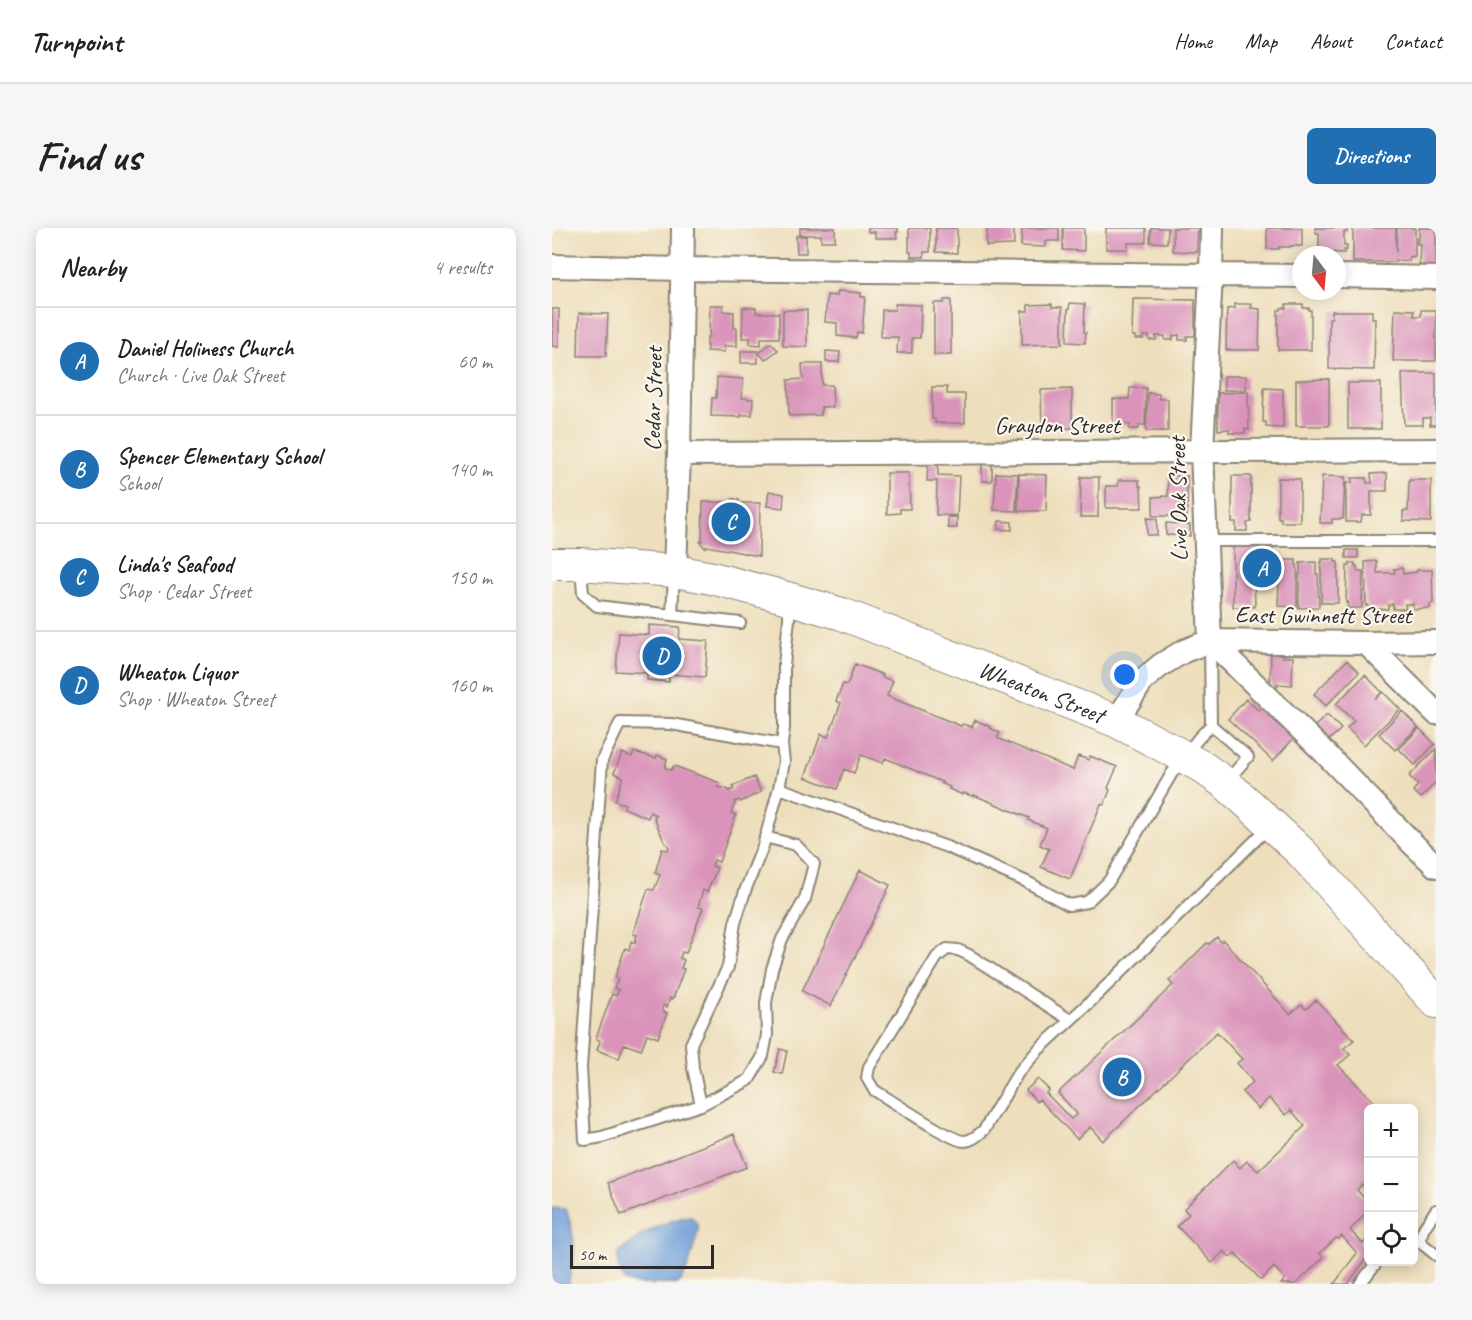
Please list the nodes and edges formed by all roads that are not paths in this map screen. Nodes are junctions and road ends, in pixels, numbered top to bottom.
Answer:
1 (683, 228) edge
2 (1212, 228) edge
3 (552, 266) edge
4 (683, 269) junction
5 (1211, 274) junction
6 (1292, 276) edge
7 (1346, 276) edge
8 (1436, 278) edge
9 (1436, 450) edge
10 (1202, 452) junction
11 (679, 454) junction
12 (1206, 541) junction
13 (1436, 541) edge
14 (566, 564) edge
15 (675, 571) junction
16 (789, 598) junction
17 (672, 615) junction
18 (740, 623) dead end
19 (1216, 642) junction
20 (1436, 642) edge
21 (1366, 643) junction
22 (1436, 713) edge
23 (1116, 721) junction
24 (1211, 724) junction
25 (782, 744) junction
26 (1184, 757) junction
27 (1225, 783) junction
28 (779, 788) junction
29 (1272, 825) junction
30 (765, 837) junction
31 (1436, 866) edge
32 (1436, 1002) edge
33 (1070, 1020) junction
34 (701, 1105) junction
35 (1436, 1210) edge
36 (1418, 1237) edge
37 (1418, 1242) edge
38 (1436, 1255) edge
39 (1374, 1266) edge
40 (1360, 1284) edge

1 - 4 street, Cedar Street
2 - 5 street, Live Oak Street
3 - 4 street
4 - 5 street
4 - 11 street, Cedar Street
5 - 6 street
5 - 10 street, Live Oak Street
7 - 8 street
9 - 10 street, Graydon Street
10 - 11 street, Graydon Street
10 - 12 street, Live Oak Street
11 - 15 street, Cedar Street
12 - 13 lane
12 - 19 street, Live Oak Street
14 - 15 main road, Wheaton Street
14 - 17 lane
15 - 16 main road, Wheaton Street
15 - 17 lane
16 - 23 main road, Wheaton Street
16 - 25 lane
17 - 18 lane
19 - 21 street, East Gwinnett Street
19 - 23 street
19 - 24 lane
19 - 31 street
20 - 21 street, East Gwinnett Street
21 - 22 street
23 - 26 main road, Wheaton Street
24 - 26 lane
24 - 27 lane
25 - 28 lane
25 - 34 lane
26 - 27 main road, Wheaton Street
26 - 28 lane
27 - 29 main road, Wheaton Street
28 - 30 lane
29 - 32 main road, Wheaton Street
29 - 33 lane
30 - 34 lane
30 - 34 lane
33 - 33 lane
35 - 36 lane
37 - 38 lane
39 - 40 lane

